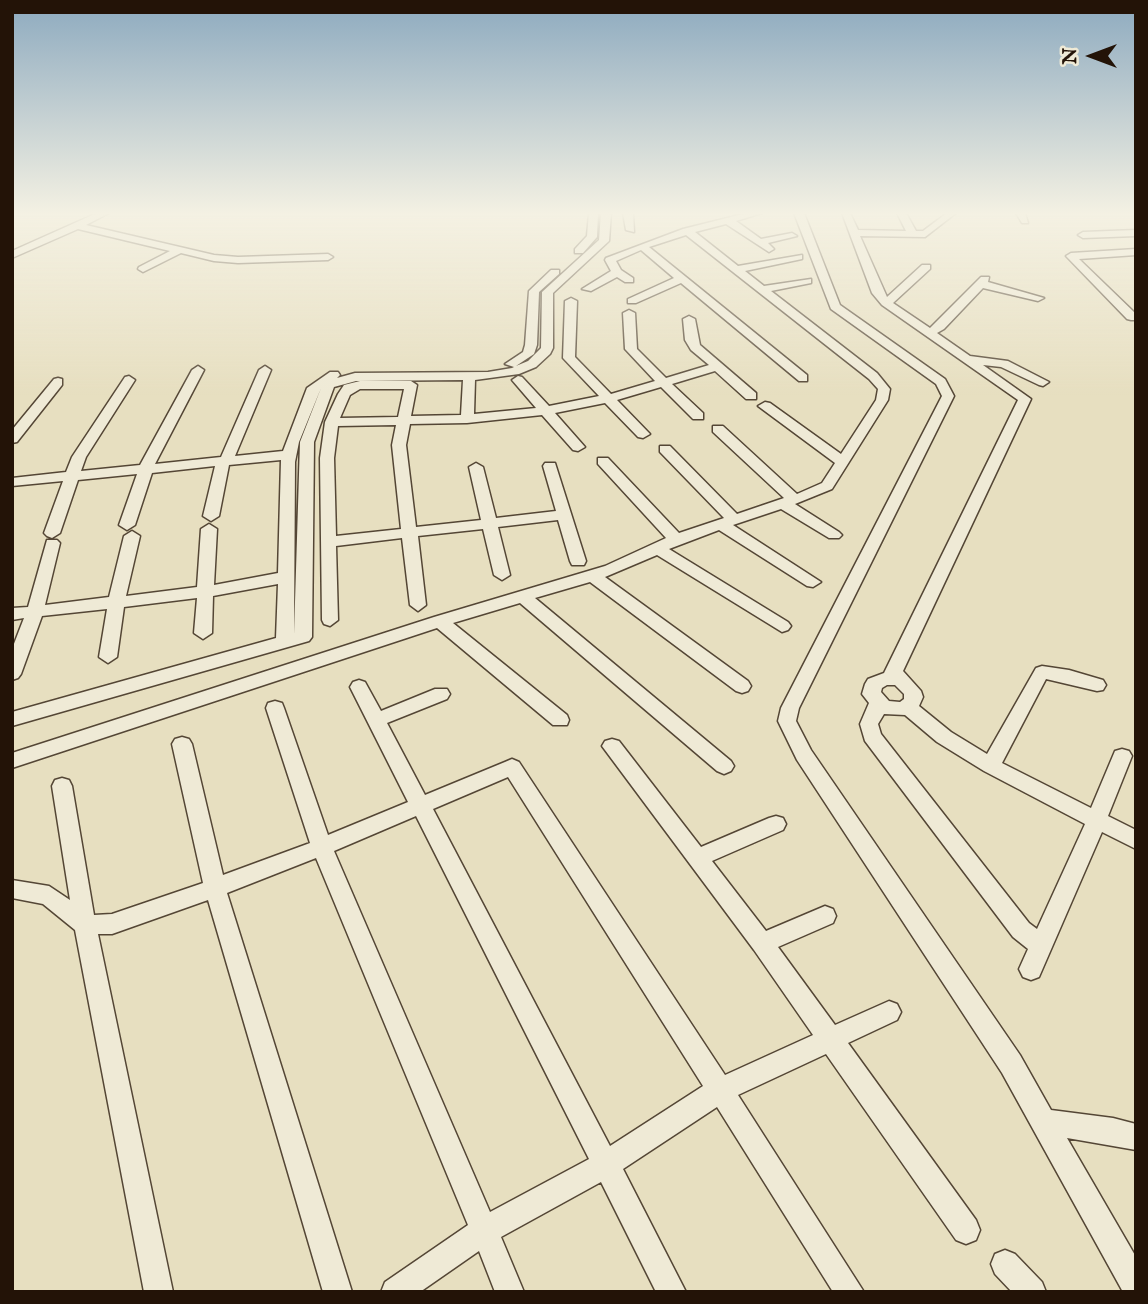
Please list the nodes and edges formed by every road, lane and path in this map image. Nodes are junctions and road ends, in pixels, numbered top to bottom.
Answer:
1 (552, 274) edge
2 (568, 274) edge
3 (615, 274) edge
4 (621, 274) edge
5 (675, 274) edge
6 (739, 274) edge
7 (822, 274) edge
8 (871, 274) edge
9 (918, 274) edge
10 (1089, 274) edge
11 (629, 279) dead end
12 (681, 279) junction
13 (807, 281) dead end
14 (587, 289) dead end
15 (760, 290) junction
16 (1038, 298) dead end
17 (571, 301) dead end
18 (886, 303) junction
19 (1133, 317) edge
20 (689, 319) dead end
21 (1136, 331) edge
22 (929, 333) junction
23 (970, 359) junction
24 (716, 367) junction
25 (198, 370) dead end
26 (265, 370) dead end
27 (1052, 370) dead end
28 (469, 376) junction
29 (803, 378) dead end
30 (129, 380) dead end
31 (518, 380) dead end
32 (58, 382) dead end
33 (663, 382) junction
34 (1043, 382) junction
35 (751, 396) dead end
36 (610, 398) junction
37 (1025, 399) junction
38 (765, 406) dead end
39 (545, 411) junction
40 (698, 416) dead end
41 (467, 419) junction
42 (18, 421) edge
43 (402, 421) junction
44 (332, 422) junction
45 (718, 429) dead end
46 (643, 434) dead end
47 (12, 439) edge
48 (578, 447) dead end
49 (664, 449) dead end
50 (289, 455) junction
51 (225, 461) junction
52 (603, 461) dead end
53 (843, 462) junction
54 (550, 466) dead end
55 (476, 467) dead end
56 (146, 468) junction
57 (71, 477) junction
58 (12, 482) edge
59 (788, 501) junction
60 (565, 515) junction
61 (726, 521) junction
62 (489, 524) junction
63 (408, 533) junction
64 (834, 535) dead end
65 (676, 539) junction
66 (329, 542) junction
67 (657, 548) junction
68 (578, 561) dead end
69 (502, 575) dead end
70 (593, 576) junction
71 (286, 577) junction
72 (813, 582) dead end
73 (204, 592) junction
74 (522, 596) junction
75 (116, 601) junction
76 (418, 605) dead end
77 (35, 611) junction
78 (12, 614) edge
79 (330, 620) dead end
80 (440, 621) junction
81 (782, 626) dead end
82 (203, 634) dead end
83 (285, 642) junction
84 (108, 657) dead end
85 (893, 672) junction
86 (12, 674) edge
87 (1097, 685) dead end
88 (742, 686) dead end
89 (359, 687) dead end
90 (441, 694) dead end
91 (878, 704) junction
92 (908, 707) junction
93 (275, 708) dead end
94 (12, 719) edge
95 (376, 720) junction
96 (560, 720) dead end
97 (182, 744) dead end
98 (612, 746) dead end
99 (1122, 756) dead end
100 (12, 761) edge
101 (724, 766) dead end
102 (991, 766) junction
103 (62, 786) dead end
104 (422, 806) junction
105 (1096, 822) junction
106 (776, 824) dead end
107 (1136, 840) edge
108 (322, 847) junction
109 (699, 857) junction
110 (215, 888) junction
111 (12, 889) edge
112 (825, 916) dead end
113 (85, 925) junction
114 (762, 943) junction
115 (1041, 946) junction
116 (1031, 969) dead end
117 (889, 1012) dead end
118 (831, 1039) junction
119 (719, 1091) junction
120 (1043, 1122) junction
121 (1136, 1137) edge
122 (606, 1164) junction
123 (485, 1230) junction
124 (966, 1230) dead end
125 (1006, 1264) dead end
126 (1136, 1286) edge
127 (159, 1292) edge
128 (338, 1292) edge
129 (395, 1292) edge
130 (510, 1292) edge
131 (672, 1292) edge
132 (850, 1292) edge
133 (1032, 1292) edge

1 - 50 street
2 - 28 street
3 - 14 street
4 - 11 street
5 - 12 street
6 - 15 street
7 - 120 street
8 - 18 street
9 - 18 street
10 - 19 street
12 - 29 street
12 - 33 street
13 - 15 street
15 - 53 street
16 - 22 street
17 - 36 street
18 - 22 street
19 - 21 street
20 - 24 street
22 - 23 street
23 - 34 street
23 - 37 street
24 - 33 street
24 - 35 street
25 - 56 street
26 - 51 street
27 - 34 street
28 - 41 street
28 - 83 street
30 - 57 street
31 - 39 street
32 - 42 street
33 - 36 street
33 - 40 street
34 - 37 street
36 - 39 street
36 - 46 street
37 - 85 street
38 - 53 street
39 - 41 street
39 - 48 street
41 - 43 street
42 - 47 street
43 - 44 street
43 - 44 street
43 - 63 street
44 - 66 street
45 - 59 street
49 - 61 street
50 - 51 street
50 - 71 street
51 - 56 street
51 - 73 street
52 - 65 street
53 - 59 street
54 - 60 street
55 - 62 street
56 - 57 street
56 - 75 street
57 - 58 street
57 - 77 street
59 - 61 street
59 - 64 street
60 - 62 street
60 - 68 street
61 - 65 street
61 - 72 street
62 - 63 street
62 - 69 street
63 - 66 street
63 - 76 street
65 - 67 street
66 - 79 street
67 - 70 street
67 - 81 street
70 - 74 street
70 - 88 street
71 - 73 street
71 - 83 street
73 - 75 street
73 - 82 street
74 - 80 street
74 - 101 street
75 - 77 street
75 - 84 street
77 - 78 street
77 - 86 street
80 - 96 street
80 - 100 street
83 - 94 street
85 - 91 street
85 - 92 street
87 - 102 street
89 - 95 street
90 - 95 street
91 - 92 street
91 - 115 street
92 - 102 street
93 - 108 street
95 - 104 street
97 - 110 street
98 - 109 street
99 - 105 street
102 - 105 street
103 - 113 street
104 - 108 street
104 - 119 street
104 - 122 street
105 - 107 street
105 - 115 street
106 - 109 street
108 - 110 street
108 - 123 street
109 - 114 street
110 - 113 street
110 - 128 street
111 - 113 street
112 - 114 street
113 - 127 street
114 - 118 street
115 - 116 street
117 - 118 street
118 - 119 street
118 - 124 street
119 - 122 street
119 - 132 street
120 - 121 street
120 - 126 street
122 - 123 street
122 - 131 street
123 - 129 street
123 - 130 street
125 - 133 street

